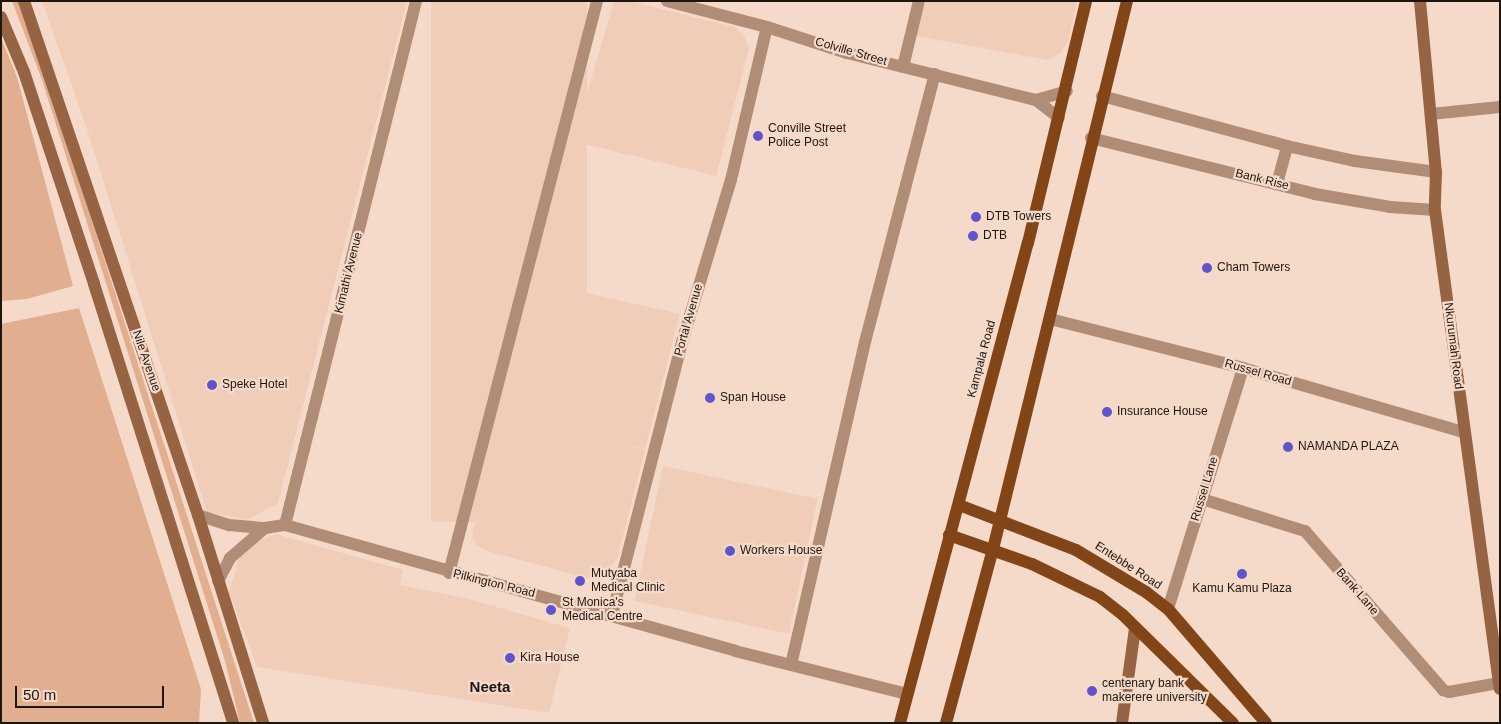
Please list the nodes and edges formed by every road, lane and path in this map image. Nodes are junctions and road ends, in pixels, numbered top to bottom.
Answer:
1 (24, 1) edge
2 (416, 1) edge
3 (597, 1) edge
4 (667, 1) edge
5 (919, 1) edge
6 (1086, 1) edge
7 (1127, 1) edge
8 (1420, 1) edge
9 (710, 6) edge
10 (1, 17) edge
11 (768, 27) junction
12 (903, 67) junction
13 (935, 74) junction
14 (1066, 92) junction
15 (1102, 96) junction
16 (1036, 100) junction
17 (1500, 107) edge
18 (1431, 114) junction
19 (1059, 118) junction
20 (1092, 138) junction
21 (1287, 146) junction
22 (1436, 172) junction
23 (1278, 184) junction
24 (1435, 210) junction
25 (1050, 318) junction
26 (1243, 368) junction
27 (1464, 432) junction
28 (1202, 499) junction
29 (959, 505) junction
30 (198, 515) junction
31 (1000, 518) junction
32 (285, 525) junction
33 (265, 528) junction
34 (949, 535) junction
35 (993, 549) junction
36 (449, 573) junction
37 (218, 581) junction
38 (1168, 609) junction
39 (612, 615) junction
40 (1135, 628) junction
41 (791, 665) junction
42 (1499, 686) edge
43 (907, 694) junction
44 (233, 723) edge
45 (264, 723) edge
46 (900, 723) edge
47 (946, 723) edge
48 (1122, 723) edge
49 (1234, 723) edge
50 (1266, 723) edge

1 - 30 main road, Nile Avenue
2 - 32 street, Kimathi Avenue
3 - 36 street
4 - 9 street, Colville Street
5 - 12 street
6 - 14 main road, Kampala Road
7 - 15 main road
8 - 18 main road, Nkurumah Road
9 - 11 street, Colville Street
10 - 44 main road, Nile Avenue
11 - 12 street, Colville Street
11 - 39 street, Portal Avenue
12 - 13 street, Colville Street
13 - 16 street, Colville Street
13 - 41 street
14 - 16 street, Colville Street
14 - 19 main road, Kampala Road
15 - 20 main road
15 - 21 street
16 - 19 street, Colville Street
17 - 18 street
18 - 22 main road, Nkurumah Road
19 - 29 main road, Kampala Road
20 - 23 street, Bank Rise
20 - 25 main road
21 - 22 street
21 - 23 street
22 - 24 main road, Nkurumah Road
23 - 24 street, Bank Rise
24 - 27 main road, Nkurumah Road
25 - 26 street, Russel Road
25 - 31 main road
26 - 27 street, Russel Road
26 - 28 street, Russel Lane
27 - 42 main road, Nkurumah Road
28 - 38 street, Russel Lane
28 - 42 street, Bank Lane
29 - 31 main road, Entebbe Road
29 - 34 main road, Kampala Road
30 - 33 street
30 - 37 main road, Nile Avenue
31 - 35 main road
31 - 38 main road, Entebbe Road
32 - 33 street
32 - 36 street, Pilkington Road
33 - 37 street
34 - 35 main road
34 - 43 main road, Kampala Road
35 - 40 main road
35 - 47 main road
36 - 39 street, Pilkington Road
37 - 45 main road, Nile Avenue
38 - 50 main road, Entebbe Road
39 - 41 street, Pilkington Road
40 - 48 main road
40 - 49 main road
41 - 43 street, Pilkington Road
43 - 46 main road, Kampala Road

